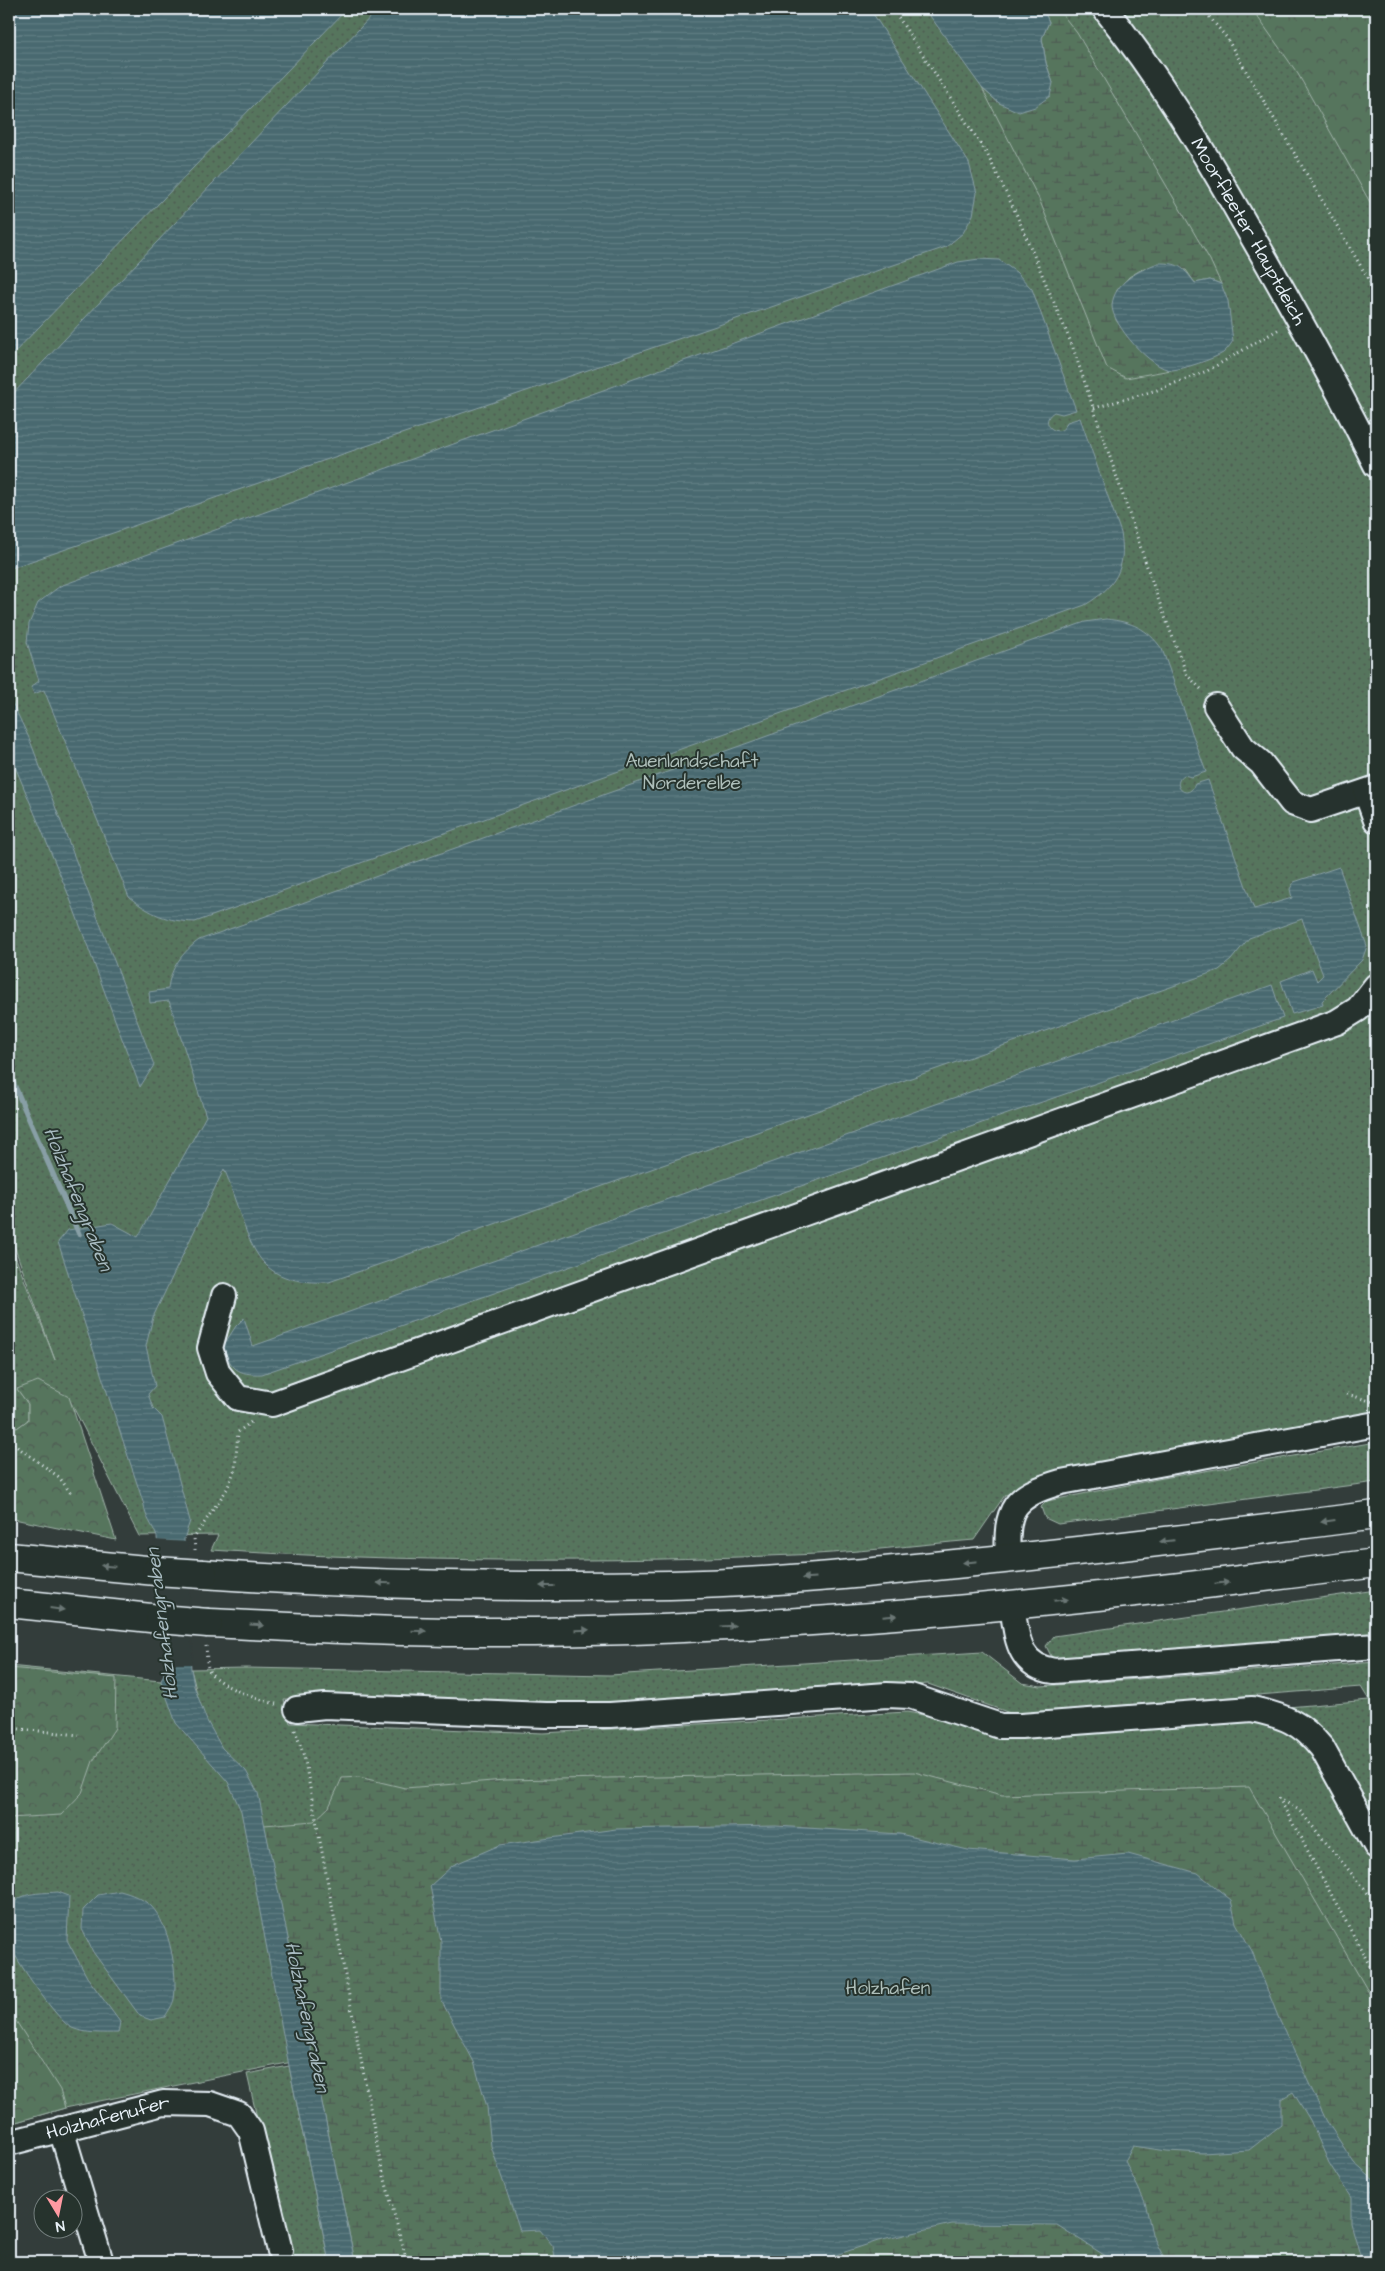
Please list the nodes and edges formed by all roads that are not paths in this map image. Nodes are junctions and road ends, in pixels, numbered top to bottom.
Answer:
1 (1105, 9) edge
2 (1376, 465) edge
3 (1216, 706) road end
4 (1371, 790) edge
5 (1376, 820) edge
6 (1376, 986) edge
7 (224, 1296) dead end
8 (1376, 1424) edge
9 (1376, 1515) edge
10 (9, 1557) edge
11 (1008, 1558) junction
12 (1376, 1562) edge
13 (9, 1603) edge
14 (1012, 1606) junction
15 (1376, 1646) edge
16 (297, 1709) road end
17 (1376, 1846) edge
18 (61, 2130) junction
19 (9, 2143) edge
20 (280, 2251) dead end
21 (101, 2262) edge

1 - 2 street, Moorfleeter Hauptdeich
3 - 4 street
4 - 5 street
6 - 7 street
8 - 11 street
9 -> 11 highway
11 -> 10 highway, bridge
14 -> 12 highway
13 -> 14 highway, bridge
14 - 15 street
16 - 17 street
18 - 19 street, Holzhafenufer
18 - 20 street, Holzhafenufer
18 - 21 street

